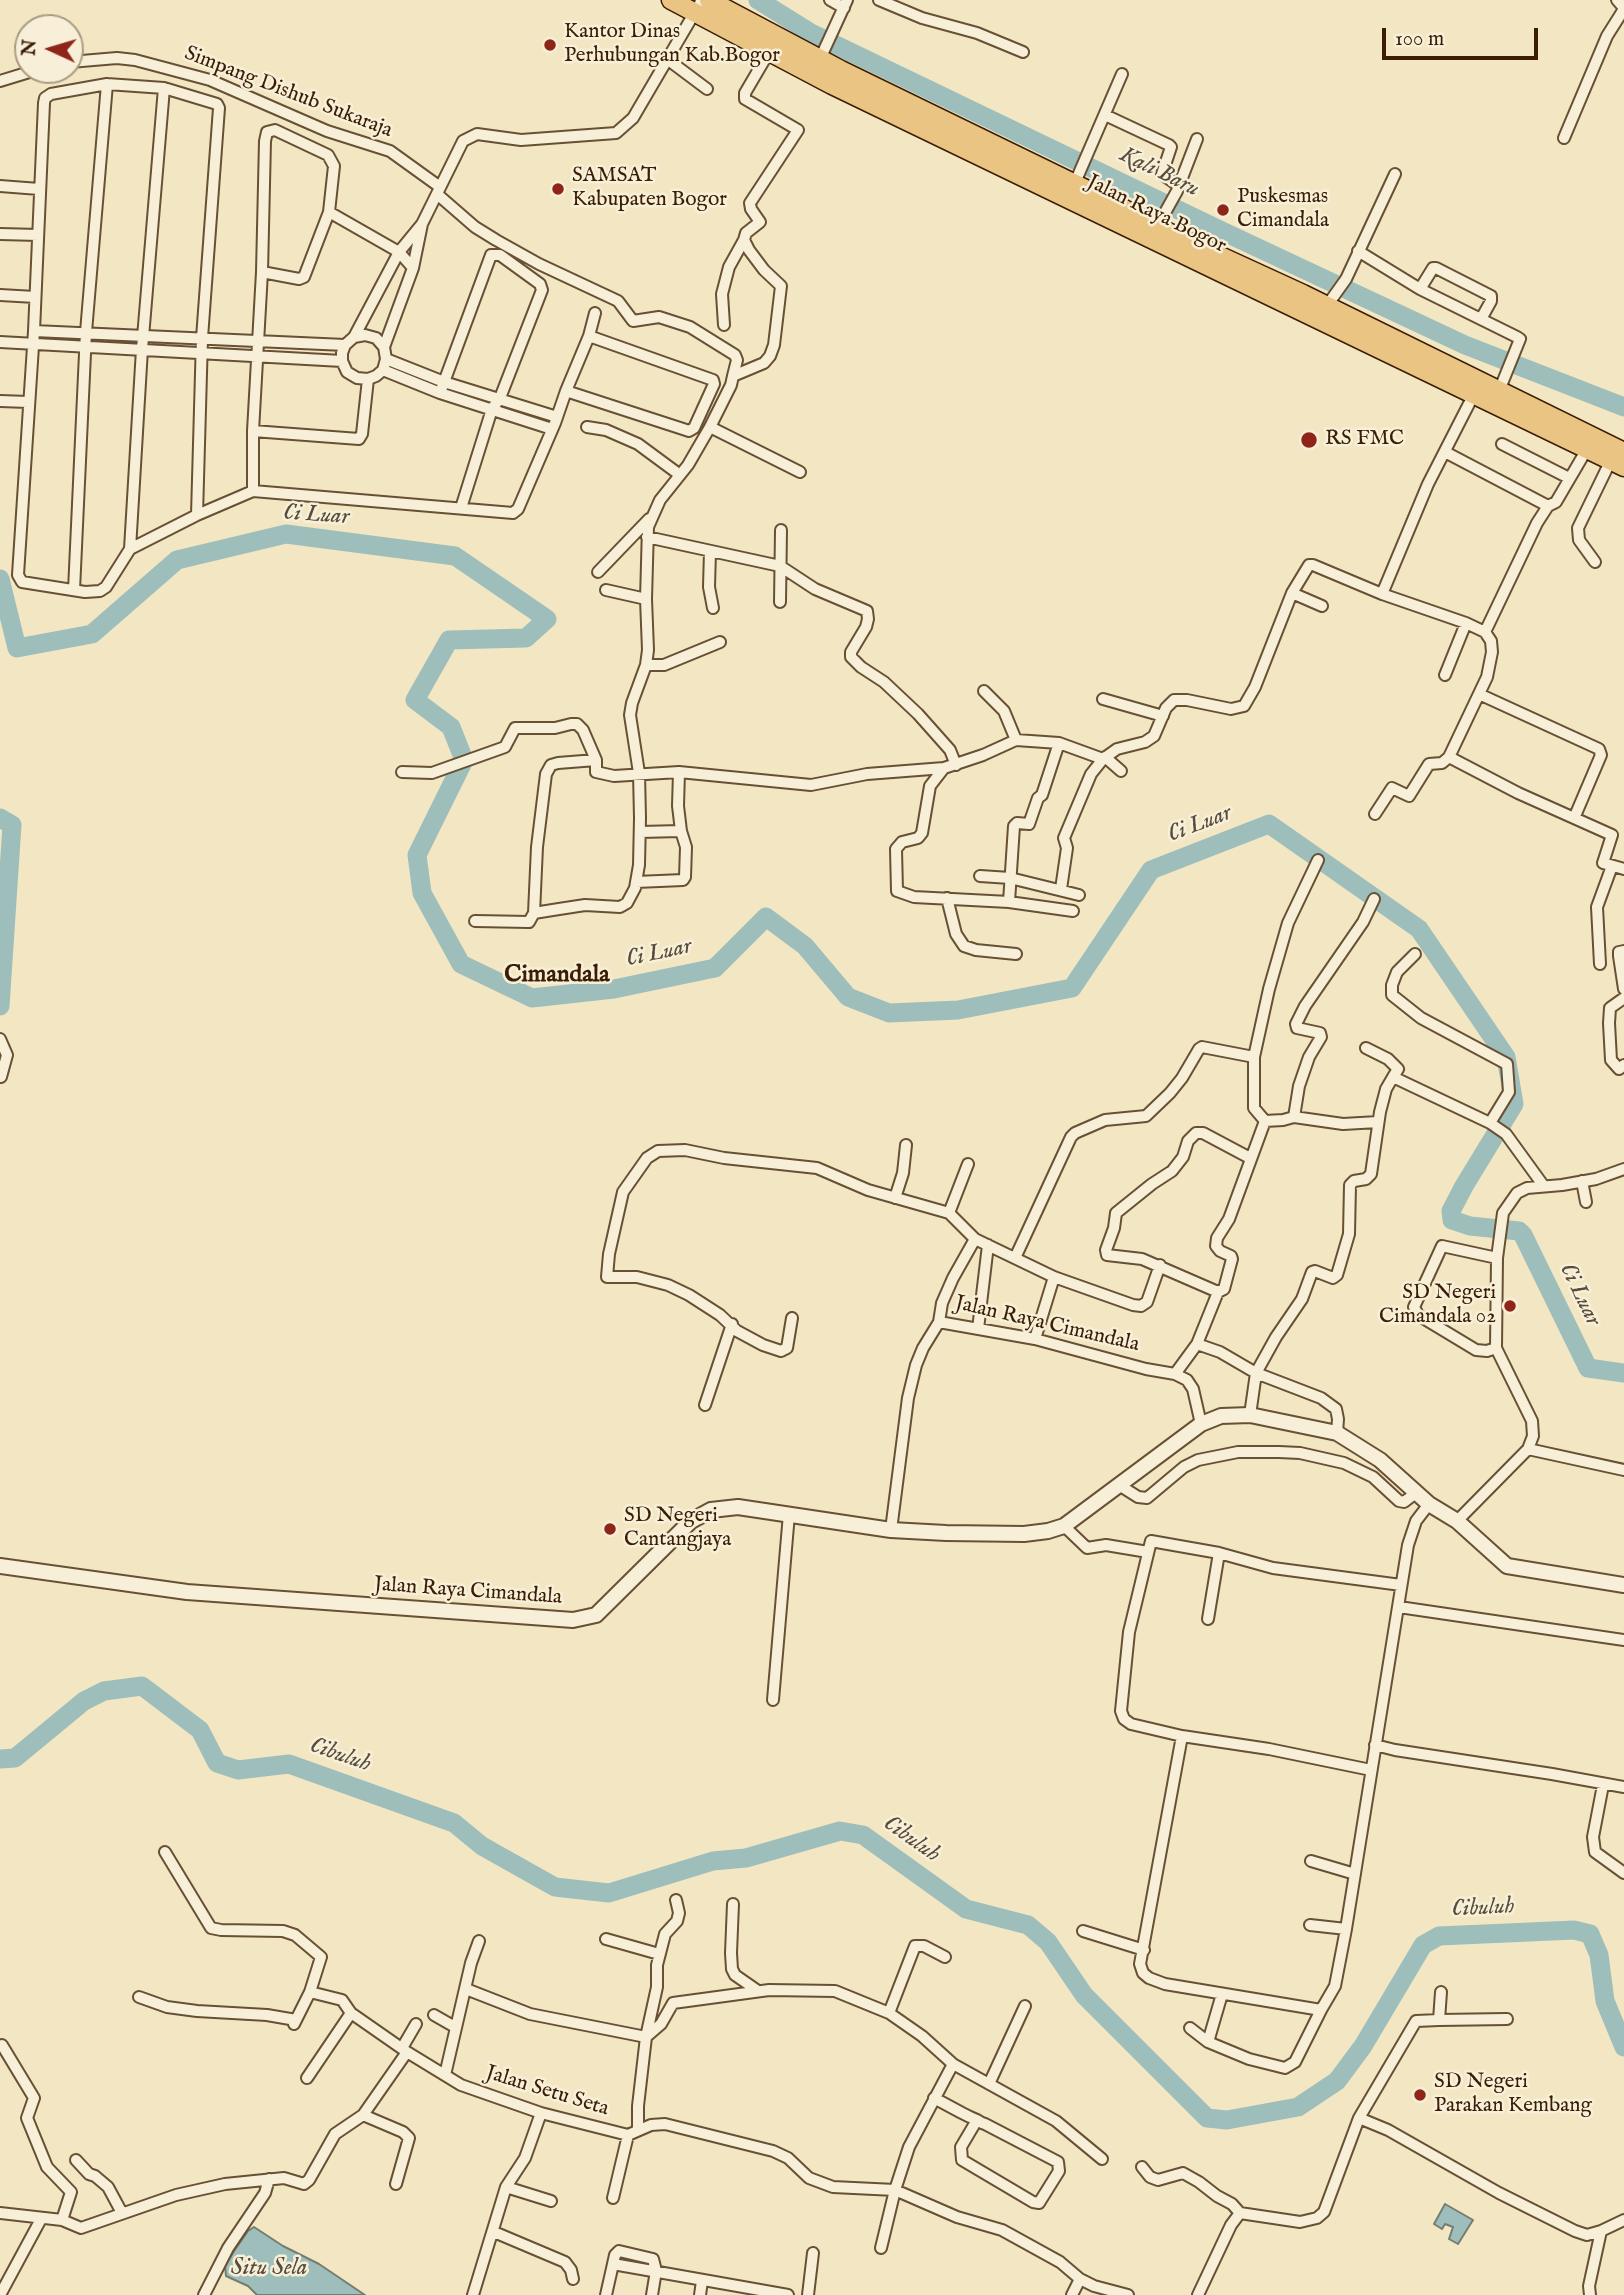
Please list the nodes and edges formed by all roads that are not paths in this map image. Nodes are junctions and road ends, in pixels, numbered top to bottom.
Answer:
1 (671, 0) edge
2 (709, 0) edge
3 (830, 0) edge
4 (879, 0) edge
5 (1617, 0) edge
6 (845, 4) edge
7 (698, 6) edge
8 (1624, 9) edge
9 (769, 52) junction
10 (1023, 52) dead end
11 (822, 55) junction
12 (667, 59) junction
13 (84, 61) edge
14 (1122, 74) dead end
15 (107, 84) junction
16 (164, 88) junction
17 (707, 89) dead end
18 (1105, 115) junction
19 (1563, 138) dead end
20 (1197, 139) dead end
21 (1395, 174) dead end
22 (1076, 181) junction
23 (0, 186) edge
24 (39, 189) junction
25 (1177, 189) junction
26 (439, 191) junction
27 (329, 212) junction
28 (1161, 221) junction
29 (422, 224) junction
30 (0, 234) edge
31 (38, 235) junction
32 (744, 240) junction
33 (1358, 251) junction
34 (399, 252) junction
35 (413, 268) junction
36 (262, 272) junction
37 (1420, 289) junction
38 (0, 295) edge
39 (35, 297) junction
40 (1329, 304) junction
41 (595, 313) dead end
42 (1481, 319) junction
43 (724, 325) dead end
44 (34, 331) junction
45 (86, 332) junction
46 (144, 335) junction
47 (589, 336) junction
48 (202, 338) junction
49 (350, 341) junction
50 (0, 342) edge
51 (257, 342) junction
52 (33, 344) junction
53 (85, 346) junction
54 (142, 349) junction
55 (202, 352) junction
56 (257, 355) junction
57 (384, 359) junction
58 (342, 361) junction
59 (733, 376) junction
60 (368, 379) junction
61 (1501, 385) junction
62 (442, 388) junction
63 (566, 391) junction
64 (1474, 394) junction
65 (500, 398) junction
66 (0, 401) edge
67 (28, 402) junction
68 (492, 409) junction
69 (557, 417) junction
70 (587, 426) dead end
71 (710, 427) junction
72 (552, 429) junction
73 (253, 431) junction
74 (1502, 444) dead end
75 (1587, 449) junction
76 (1445, 452) junction
77 (1620, 460) edge
78 (800, 472) dead end
79 (680, 475) junction
80 (1569, 478) junction
81 (253, 491) junction
82 (1548, 506) junction
83 (461, 508) junction
84 (197, 515) junction
85 (654, 515) junction
86 (781, 530) dead end
87 (647, 537) junction
88 (130, 550) junction
89 (710, 551) junction
90 (1595, 562) dead end
91 (780, 566) junction
92 (598, 572) dead end
93 (74, 590) junction
94 (606, 590) dead end
95 (1292, 593) junction
96 (1382, 594) junction
97 (646, 599) junction
98 (780, 602) dead end
99 (1322, 606) dead end
100 (713, 608) dead end
101 (1466, 624) junction
102 (1485, 632) junction
103 (720, 642) dead end
104 (646, 665) junction
105 (1445, 675) dead end
106 (984, 691) dead end
107 (1479, 694) junction
108 (1103, 699) dead end
109 (1163, 716) junction
110 (1016, 740) junction
111 (1059, 743) junction
112 (1449, 757) junction
113 (1104, 758) junction
114 (596, 760) junction
115 (950, 766) junction
116 (1121, 771) dead end
117 (402, 772) dead end
118 (679, 772) junction
119 (639, 773) junction
120 (1375, 814) dead end
121 (1576, 816) junction
122 (681, 831) junction
123 (640, 832) junction
124 (1318, 860) dead end
125 (1618, 867) edge
126 (980, 876) dead end
127 (1010, 878) junction
128 (636, 882) junction
129 (1061, 889) junction
130 (1079, 895) dead end
131 (947, 898) junction
132 (1374, 899) dead end
133 (1009, 902) junction
134 (1073, 911) dead end
135 (534, 913) junction
136 (475, 921) dead end
137 (1624, 951) edge
138 (1016, 954) dead end
139 (1415, 954) dead end
140 (1600, 964) dead end
141 (1624, 989) edge
142 (1624, 998) edge
143 (0, 1040) edge
144 (1366, 1048) dead end
145 (1254, 1057) junction
146 (1624, 1065) edge
147 (1, 1077) edge
148 (1393, 1077) junction
149 (1294, 1117) junction
150 (1265, 1121) junction
151 (1378, 1122) junction
152 (1497, 1129) junction
153 (906, 1145) dead end
154 (1250, 1158) junction
155 (968, 1164) dead end
156 (1624, 1169) edge
157 (1583, 1181) junction
158 (1544, 1185) junction
159 (895, 1198) junction
160 (1586, 1202) dead end
161 (949, 1213) junction
162 (975, 1239) junction
163 (988, 1245) junction
164 (1015, 1258) junction
165 (1497, 1258) junction
166 (1160, 1265) junction
167 (1054, 1277) junction
168 (1218, 1292) junction
169 (792, 1318) dead end
170 (939, 1322) junction
171 (732, 1324) junction
172 (978, 1329) junction
173 (1035, 1339) junction
174 (1197, 1344) junction
175 (1496, 1348) junction
176 (1256, 1373) junction
177 (1175, 1374) junction
178 (705, 1405) dead end
179 (1250, 1415) junction
180 (1201, 1424) junction
181 (1337, 1433) junction
182 (1528, 1448) junction
183 (1380, 1460) junction
184 (1624, 1470) edge
185 (1373, 1477) junction
186 (1119, 1485) junction
187 (1417, 1492) junction
188 (1429, 1504) junction
189 (789, 1514) junction
190 (1457, 1521) junction
191 (1064, 1526) junction
192 (891, 1530) junction
193 (1148, 1552) junction
194 (1219, 1553) junction
195 (0, 1566) edge
196 (1401, 1585) junction
197 (1624, 1585) edge
198 (1399, 1607) junction
199 (1208, 1619) dead end
200 (1624, 1640) edge
201 (773, 1700) dead end
202 (1182, 1736) junction
203 (1375, 1745) junction
204 (1371, 1770) junction
205 (1603, 1785) junction
206 (1624, 1787) edge
207 (165, 1852) dead end
208 (1311, 1861) dead end
209 (1624, 1873) edge
210 (1355, 1874) junction
211 (676, 1900) dead end
212 (733, 1904) dead end
213 (1310, 1925) dead end
214 (1346, 1929) junction
215 (1083, 1931) dead end
216 (606, 1939) dead end
217 (479, 1941) dead end
218 (1144, 1950) junction
219 (659, 1954) junction
220 (945, 1957) dead end
221 (466, 1989) junction
222 (758, 1991) junction
223 (310, 1992) junction
224 (1441, 1992) dead end
225 (1222, 1994) junction
226 (139, 1997) dead end
227 (1025, 2006) dead end
228 (1321, 2010) junction
229 (351, 2013) junction
230 (889, 2013) junction
231 (434, 2015) dead end
232 (1507, 2019) dead end
233 (1439, 2020) junction
234 (416, 2024) dead end
235 (455, 2027) junction
236 (1190, 2028) dead end
237 (646, 2037) junction
238 (1208, 2042) junction
239 (2, 2045) dead end
240 (404, 2050) junction
241 (953, 2064) junction
242 (445, 2075) junction
243 (306, 2078) dead end
244 (989, 2084) junction
245 (934, 2098) junction
246 (541, 2113) junction
247 (363, 2115) junction
248 (1359, 2118) junction
249 (977, 2120) junction
250 (633, 2133) junction
251 (1102, 2159) dead end
252 (76, 2160) dead end
253 (1142, 2167) dead end
254 (269, 2179) junction
255 (396, 2184) dead end
256 (506, 2187) junction
257 (895, 2190) junction
258 (613, 2198) dead end
259 (551, 2201) dead end
260 (0, 2213) edge
261 (122, 2213) junction
262 (1240, 2213) junction
263 (41, 2219) junction
264 (62, 2220) junction
265 (1624, 2220) edge
266 (1601, 2231) junction
267 (494, 2232) junction
268 (881, 2248) dead end
269 (813, 2253) dead end
270 (656, 2271) junction
271 (573, 2280) dead end
272 (1080, 2280) junction
273 (702, 2281) junction
274 (750, 2292) edge
275 (0, 2295) edge
276 (204, 2295) edge
277 (473, 2295) edge
278 (606, 2295) edge
279 (652, 2295) edge
280 (700, 2295) edge
281 (788, 2295) edge
282 (808, 2295) edge
283 (1072, 2295) edge
284 (1128, 2295) edge
285 (1198, 2295) edge
286 (1590, 2295) edge

1 - 7 highway, Jalan Raya Bogor
2 - 11 highway, Jalan Raya Bogor
3 - 6 street
4 - 10 street
5 - 8 street
6 - 11 street
7 - 9 highway, Jalan Raya Bogor
7 - 12 street
8 - 19 street
9 - 32 street
9 - 64 highway, Jalan Raya Bogor
11 - 22 highway, Jalan Raya Bogor
12 - 17 street
12 - 26 street
13 - 26 street, Simpang Dishub Sukaraja
14 - 18 street
15 - 16 street
15 - 24 street
15 - 45 street
16 - 46 street
16 - 48 street
18 - 22 street
18 - 25 street
20 - 25 street
21 - 33 street
22 - 28 highway, Jalan Raya Bogor
23 - 24 street
24 - 31 street
25 - 28 street
26 - 29 street
26 - 59 street, Simpang Dishub Sukaraja
27 - 34 street
27 - 36 street
27 - 36 street
28 - 40 highway, Jalan Raya Bogor
29 - 34 street
29 - 35 street
30 - 31 street
31 - 39 street
32 - 43 street
32 - 59 street
33 - 37 street
33 - 40 street
34 - 35 street
34 - 49 street
35 - 57 street
36 - 51 street
37 - 42 street
37 - 42 street
38 - 39 street
39 - 44 street
40 - 61 highway, Jalan Raya Bogor
41 - 47 street
42 - 61 street
44 - 45 street
44 - 52 street
45 - 46 street
45 - 53 street
46 - 48 street
46 - 54 street
47 - 63 street
47 - 63 street
48 - 51 street
48 - 55 street
49 - 51 street
49 - 57 street
49 - 58 street
50 - 52 street
51 - 56 street
52 - 53 street
52 - 67 street
53 - 54 street
53 - 93 street
54 - 55 street
54 - 88 street
55 - 56 street
55 - 84 street
56 - 58 street
56 - 73 street
57 - 60 street
57 - 62 street
58 - 60 street
59 - 71 street
60 - 73 street
61 - 77 highway, Jalan Raya Bogor
62 - 65 street
62 - 65 street
62 - 68 street
63 - 69 street
64 - 75 highway, Jalan Raya Bogor
64 - 76 street
65 - 68 street
65 - 69 street
66 - 67 street
67 - 93 street
68 - 72 street
68 - 83 street
69 - 72 street
70 - 79 street
71 - 78 street
71 - 79 street
72 - 83 street
73 - 81 street
74 - 80 street
75 - 77 highway, Jalan Raya Bogor
75 - 80 street
76 - 82 street
76 - 96 street
77 - 90 street
79 - 85 street
80 - 82 street
81 - 83 street
81 - 84 street
82 - 102 street
84 - 88 street
85 - 87 street
85 - 92 street
86 - 91 street
87 - 89 street
87 - 97 street
88 - 93 street
89 - 91 street
89 - 100 street
91 - 98 street
91 - 115 street
94 - 97 street
95 - 96 street
95 - 99 street
95 - 109 street
96 - 101 street
97 - 104 street
101 - 102 street
101 - 105 street
102 - 107 street
103 - 104 street
104 - 119 street
106 - 110 street
107 - 112 street
107 - 121 street
108 - 109 street
109 - 113 street
110 - 111 street
110 - 115 street
111 - 113 street
111 - 127 street
112 - 120 street
112 - 121 street
113 - 116 street
113 - 129 street
114 - 117 street
114 - 119 street
114 - 135 street
115 - 118 street
115 - 131 street
118 - 119 street
118 - 122 street
119 - 123 street
121 - 125 street
122 - 123 street
122 - 128 street
123 - 128 street
124 - 145 street
125 - 140 street
126 - 127 street
127 - 129 street
127 - 133 street
128 - 135 street
129 - 130 street
131 - 133 street
131 - 138 street
132 - 149 street
133 - 134 street
135 - 136 street
137 - 141 street
139 - 152 street
142 - 146 street
143 - 147 street
144 - 148 street
145 - 150 street
145 - 164 street
148 - 151 street
148 - 152 street
149 - 150 street
149 - 151 street
150 - 154 street
151 - 176 street
152 - 158 street
153 - 159 street
154 - 166 street
154 - 168 street
155 - 161 street
156 - 157 street
157 - 158 street
157 - 160 street
158 - 165 street
159 - 161 street
159 - 171 street
161 - 162 street, Jalan Raya Cimandala
162 - 163 street, Jalan Raya Cimandala
162 - 170 street
163 - 164 street, Jalan Raya Cimandala
163 - 172 street
164 - 167 street, Jalan Raya Cimandala
165 - 175 street
165 - 175 street
166 - 167 street, Jalan Raya Cimandala
166 - 168 street
167 - 173 street
168 - 174 street
169 - 171 street
170 - 172 street, Jalan Raya Cimandala
170 - 192 street, Jalan Raya Cimandala
171 - 178 street
172 - 173 street, Jalan Raya Cimandala
173 - 177 street, Jalan Raya Cimandala
174 - 176 street
174 - 177 street
175 - 182 street
176 - 179 street
176 - 181 street
177 - 180 street
179 - 180 street, Jalan Raya Cimandala
179 - 181 street, Jalan Raya Cimandala
180 - 186 street, Jalan Raya Cimandala
181 - 183 street, Jalan Raya Cimandala
182 - 184 street
182 - 190 street
183 - 185 street
183 - 187 street, Jalan Raya Cimandala
185 - 186 street
185 - 187 street
186 - 191 street, Jalan Raya Cimandala
187 - 188 street, Jalan Raya Cimandala
188 - 190 street, Jalan Raya Cimandala
188 - 196 street
189 - 192 street, Jalan Raya Cimandala
189 - 195 street, Jalan Raya Cimandala
189 - 201 street
190 - 197 street, Jalan Raya Cimandala
191 - 192 street, Jalan Raya Cimandala
191 - 193 street
193 - 194 street
193 - 202 street
194 - 196 street
194 - 199 street
196 - 198 street
198 - 200 street
198 - 203 street
202 - 204 street
202 - 218 street
203 - 204 street
203 - 205 street
204 - 210 street
205 - 206 street
205 - 209 street
207 - 223 street
208 - 210 street
210 - 214 street
211 - 219 street
212 - 222 street
213 - 214 street
214 - 228 street
215 - 218 street
216 - 219 street
217 - 221 street
218 - 225 street
219 - 237 street
220 - 230 street
221 - 235 street
221 - 237 street
222 - 230 street
222 - 237 street
223 - 226 street
223 - 229 street, Jalan Setu Seta
224 - 233 street
225 - 228 street
225 - 238 street
227 - 244 street
228 - 238 street
229 - 240 street, Jalan Setu Seta
229 - 243 street
230 - 241 street
231 - 235 street
232 - 233 street
233 - 248 street
234 - 240 street
235 - 242 street
236 - 238 street
237 - 250 street
239 - 264 street
240 - 242 street, Jalan Setu Seta
240 - 247 street
241 - 244 street
241 - 245 street
242 - 246 street, Jalan Setu Seta
244 - 251 street
245 - 249 street
245 - 257 street
246 - 250 street, Jalan Setu Seta
246 - 256 street
247 - 254 street
247 - 255 street
248 - 262 street
248 - 266 street
249 - 249 street
250 - 257 street, Jalan Setu Seta
250 - 258 street
252 - 261 street
253 - 262 street
254 - 261 street
254 - 276 street
256 - 259 street
256 - 267 street
257 - 268 street
257 - 272 street, Jalan Setu Seta
260 - 263 street
261 - 264 street
262 - 285 street
263 - 264 street
263 - 275 street
265 - 266 street
266 - 286 street
267 - 271 street
267 - 277 street
269 - 282 street
270 - 273 street
270 - 278 street
270 - 279 street
272 - 283 street
272 - 284 street, Jalan Setu Seta
273 - 274 street
273 - 280 street
274 - 281 street

